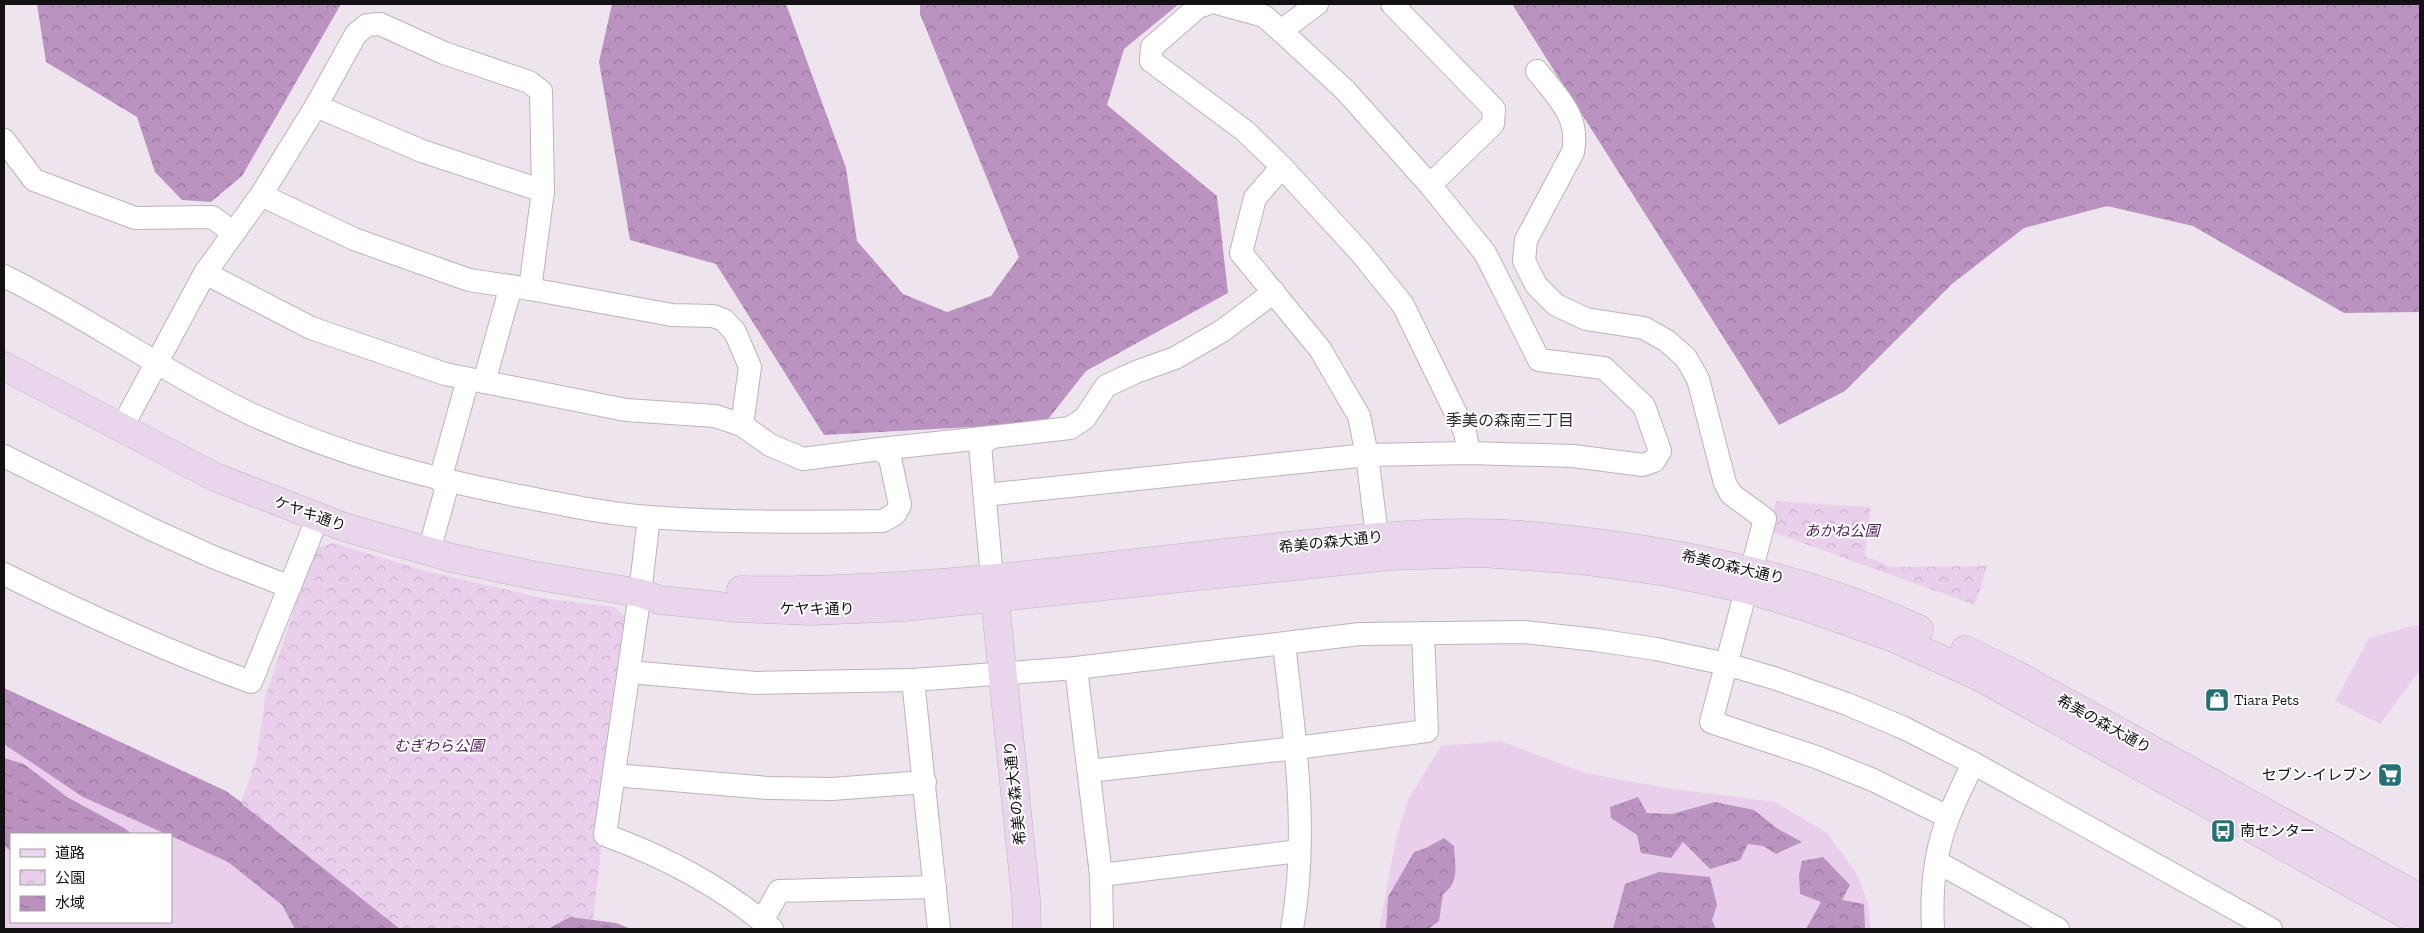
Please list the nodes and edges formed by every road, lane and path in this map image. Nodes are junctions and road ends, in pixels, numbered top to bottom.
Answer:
1 (1207, 4) edge
2 (1220, 4) edge
3 (1317, 4) edge
4 (1392, 4) edge
5 (1281, 31) junction
6 (1537, 71) dead end
7 (316, 106) junction
8 (4, 140) edge
9 (1282, 167) junction
10 (1430, 185) junction
11 (543, 191) junction
12 (261, 195) junction
13 (234, 233) junction
14 (205, 273) junction
15 (4, 276) edge
16 (520, 287) junction
17 (1274, 292) junction
18 (156, 361) junction
19 (4, 366) edge
20 (476, 380) junction
21 (742, 425) junction
22 (121, 429) junction
23 (992, 437) junction
24 (880, 449) junction
25 (1469, 453) junction
26 (1367, 455) junction
27 (4, 456) edge
28 (444, 482) junction
29 (985, 495) junction
30 (318, 517) junction
31 (648, 517) junction
32 (1377, 536) junction
33 (429, 551) junction
34 (4, 574) edge
35 (1749, 579) junction
36 (290, 587) junction
37 (993, 588) junction
38 (640, 593) junction
39 (1424, 633) junction
40 (1284, 644) junction
41 (1726, 664) junction
42 (1076, 668) junction
43 (629, 672) junction
44 (1002, 674) junction
45 (913, 680) junction
46 (2118, 743) junction
47 (1296, 748) junction
48 (1974, 763) junction
49 (1089, 771) junction
50 (614, 775) junction
51 (925, 782) junction
52 (1948, 817) junction
53 (1299, 851) junction
54 (1937, 862) junction
55 (1101, 875) junction
56 (935, 887) junction
57 (2420, 898) edge
58 (2420, 922) edge
59 (767, 925) edge
60 (940, 929) edge
61 (1027, 929) edge
62 (1102, 929) edge
63 (1292, 929) edge
64 (1933, 929) edge
65 (2058, 929) edge
66 (2271, 929) edge

1 - 9 street
2 - 5 street
3 - 5 street
4 - 10 street
5 - 10 street
6 - 35 street
7 - 11 street
7 - 11 street
7 - 12 street
8 - 13 street
9 - 17 street
9 - 25 street
10 - 25 street
11 - 16 street
12 - 13 street
12 - 16 street
13 - 14 street
14 - 18 street
14 - 20 street
15 - 18 street
16 - 20 street
16 - 21 street
17 - 23 street
17 - 26 street
18 - 22 street
18 - 28 street
19 - 22 street, ケヤキ通り
20 - 21 street
20 - 28 street
21 - 24 street
22 - 30 street, ケヤキ通り
23 - 24 street
23 - 29 street
24 - 31 street
25 - 26 street
26 - 29 street
26 - 32 street
27 - 36 street
28 - 31 street
28 - 33 street
29 - 37 street
30 - 33 street, ケヤキ通り
30 - 36 street
31 - 38 street
32 - 35 street, 希美の森大通り
32 - 37 street, 希美の森大通り
33 - 38 street, ケヤキ通り
34 - 36 street
35 - 37 street, 希美の森大通り
35 - 41 street
35 - 46 street, 希美の森大通り
37 - 38 street, ケヤキ通り
37 - 44 street, 希美の森大通り
38 - 43 street
39 - 40 street
39 - 41 street
39 - 47 street
40 - 42 street
40 - 47 street
41 - 48 street
41 - 52 street
42 - 44 street
42 - 49 street
43 - 45 street
43 - 50 street
44 - 45 street
44 - 61 street, 希美の森大通り
45 - 51 street
46 - 57 street, 希美の森大通り
46 - 58 street, 希美の森大通り
47 - 49 street
47 - 53 street
48 - 52 street
48 - 66 street
49 - 55 street
50 - 51 street
50 - 59 street
51 - 56 street
52 - 54 street
53 - 55 street
53 - 63 street
54 - 64 street
54 - 65 street
55 - 62 street
56 - 59 street
56 - 60 street

